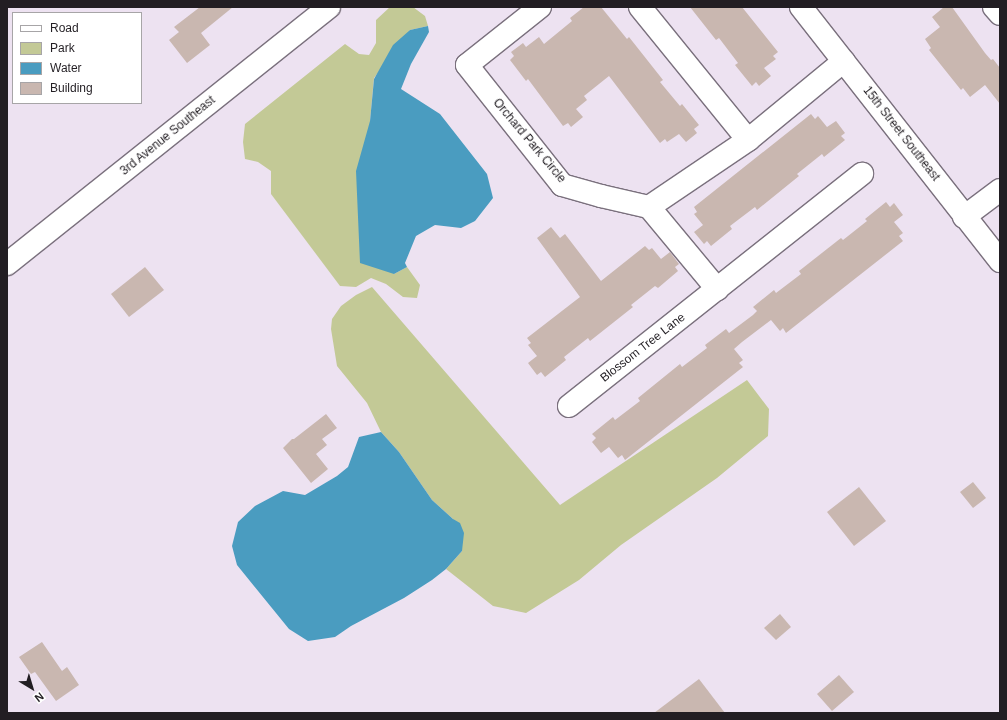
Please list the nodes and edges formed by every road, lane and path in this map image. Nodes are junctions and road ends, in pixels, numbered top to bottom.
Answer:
1 (329, 7) edge
2 (540, 7) edge
3 (640, 7) edge
4 (801, 7) edge
5 (994, 7) edge
6 (1000, 14) edge
7 (844, 61) junction
8 (748, 140) junction
9 (862, 174) dead end
10 (1000, 190) edge
11 (649, 207) junction
12 (964, 217) junction
13 (1000, 262) edge
14 (7, 264) edge
15 (717, 289) junction
16 (569, 406) dead end

1 - 14 street, 3rd Avenue Southeast
2 - 11 street, Orchard Park Circle
3 - 8 street
4 - 7 street, 15th Street Southeast
5 - 6 street
7 - 8 street
7 - 12 street, 15th Street Southeast
8 - 11 street
9 - 15 street, Blossom Tree Lane
10 - 12 street
11 - 15 street
12 - 13 street, 15th Street Southeast
15 - 16 street, Blossom Tree Lane

